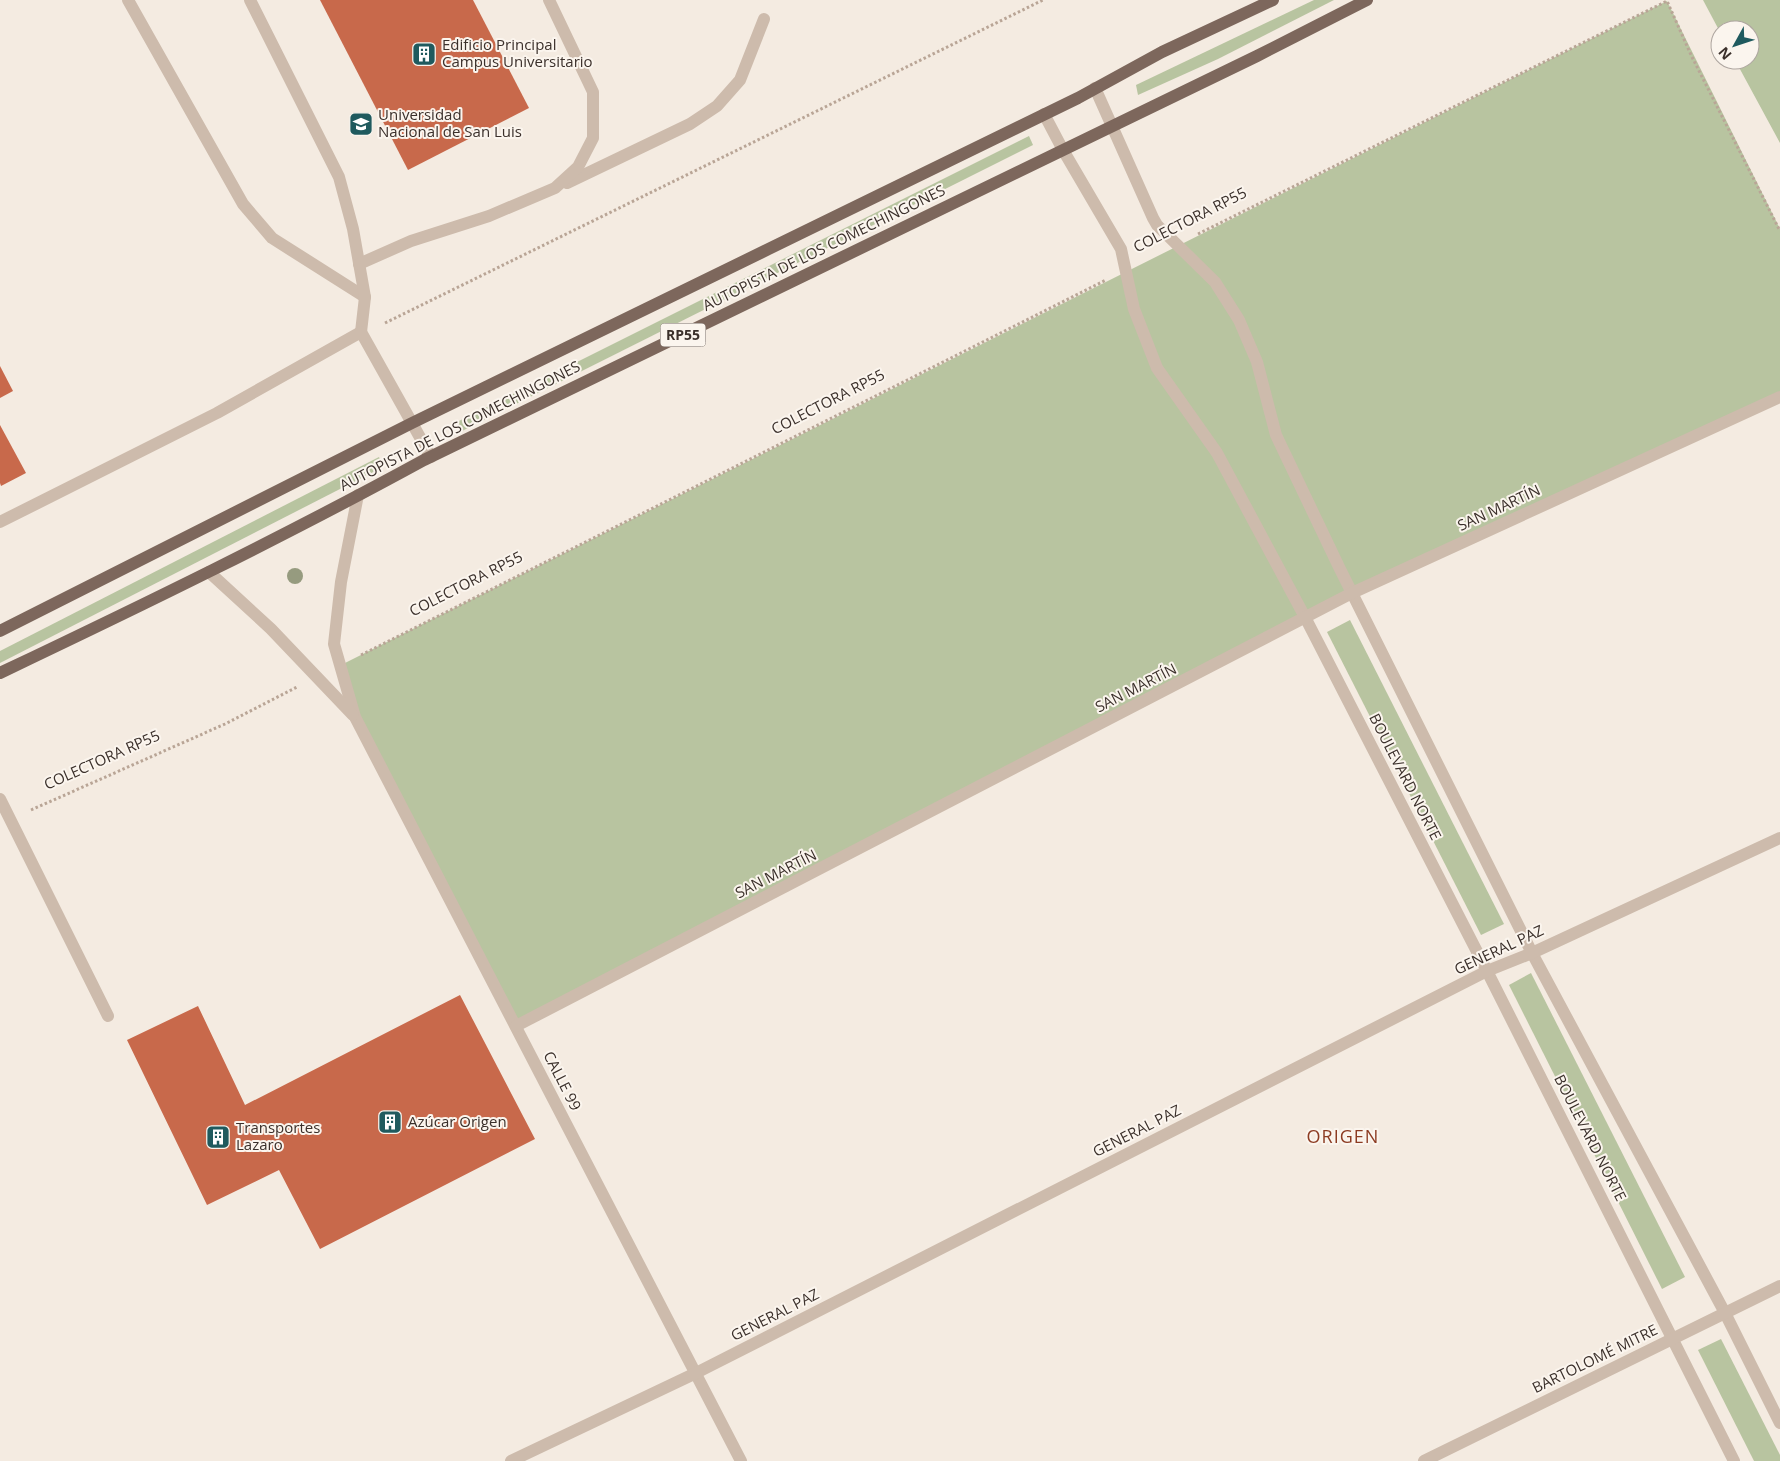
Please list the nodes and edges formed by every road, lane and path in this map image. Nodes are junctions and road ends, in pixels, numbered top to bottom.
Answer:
1 (128, 0) edge
2 (250, 0) edge
3 (549, 0) edge
4 (1043, 0) edge
5 (1273, 0) edge
6 (1367, 0) edge
7 (764, 19) dead end
8 (1095, 88) junction
9 (1044, 114) junction
10 (1112, 126) junction
11 (1062, 150) junction
12 (555, 188) junction
13 (1780, 231) edge
14 (1192, 237) dead end
15 (359, 264) junction
16 (1114, 276) dead end
17 (365, 297) junction
18 (361, 332) junction
19 (1780, 397) edge
20 (412, 423) junction
21 (432, 457) junction
22 (358, 495) junction
23 (0, 522) edge
24 (209, 572) junction
25 (1352, 593) junction
26 (1306, 618) junction
27 (0, 631) edge
28 (353, 659) dead end
29 (0, 673) edge
30 (301, 685) dead end
31 (355, 717) junction
32 (0, 799) edge
33 (27, 812) dead end
34 (1780, 838) edge
35 (1532, 953) junction
36 (1487, 971) junction
37 (108, 1016) dead end
38 (516, 1026) junction
39 (1780, 1286) edge
40 (1725, 1313) junction
41 (1673, 1338) junction
42 (696, 1373) junction
43 (1780, 1423) edge
44 (511, 1461) edge
45 (741, 1461) edge
46 (1424, 1461) edge
47 (1734, 1461) edge

1 - 17 street
2 - 15 street
3 - 12 street
4 - 18 path
5 - 8 main road, AUTOPISTA DE LOS COMECHINGONES / RP55
6 - 10 main road, AUTOPISTA DE LOS COMECHINGONES / RP55
7 - 12 street
8 - 9 main road, AUTOPISTA DE LOS COMECHINGONES / RP55
8 - 10 street
9 - 11 street, BOULEVARD NORTE
9 - 20 main road, AUTOPISTA DE LOS COMECHINGONES / RP55
10 - 11 main road, AUTOPISTA DE LOS COMECHINGONES / RP55
10 - 25 street
11 - 21 main road, AUTOPISTA DE LOS COMECHINGONES / RP55
11 - 26 street, BOULEVARD NORTE
12 - 15 street
13 - 14 path, COLECTORA RP55
15 - 17 street
16 - 28 path, COLECTORA RP55
17 - 18 street
18 - 20 street
18 - 23 street
19 - 25 street, SAN MARTÍN
20 - 21 street
20 - 27 main road, AUTOPISTA DE LOS COMECHINGONES / RP55
21 - 22 main road, AUTOPISTA DE LOS COMECHINGONES / RP55
22 - 24 main road, AUTOPISTA DE LOS COMECHINGONES / RP55
22 - 31 street
24 - 29 main road, AUTOPISTA DE LOS COMECHINGONES / RP55
24 - 31 street
25 - 26 street, SAN MARTÍN
25 - 35 street
26 - 36 street, BOULEVARD NORTE
26 - 38 street, SAN MARTÍN
30 - 33 path, COLECTORA RP55
31 - 38 street, CALLE 99
32 - 37 street
34 - 35 street, GENERAL PAZ
35 - 36 street, GENERAL PAZ
35 - 40 street
36 - 41 street, BOULEVARD NORTE
36 - 42 street, GENERAL PAZ
38 - 42 street, CALLE 99
39 - 40 street, BARTOLOMÉ MITRE
40 - 41 street, BARTOLOMÉ MITRE
40 - 43 street
41 - 46 street, BARTOLOMÉ MITRE
41 - 47 street, BOULEVARD NORTE
42 - 44 street, GENERAL PAZ
42 - 45 street, CALLE 99

